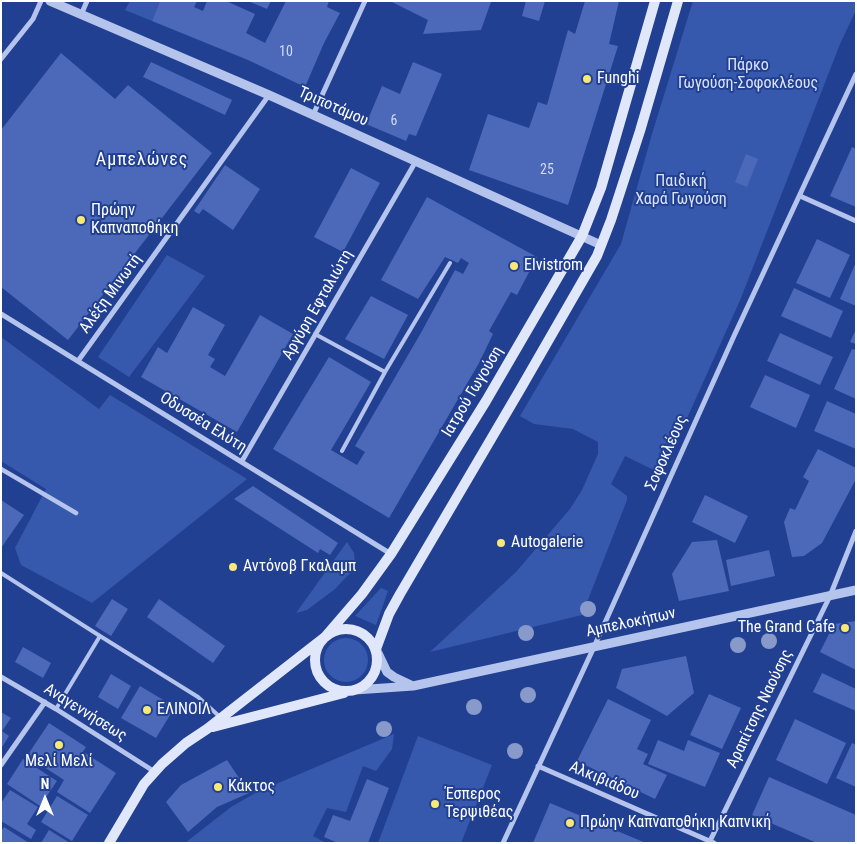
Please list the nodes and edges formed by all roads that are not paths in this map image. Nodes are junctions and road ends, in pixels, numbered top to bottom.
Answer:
1 (40, 1) edge
2 (50, 1) edge
3 (87, 1) edge
4 (365, 1) edge
5 (656, 1) edge
6 (678, 1) edge
7 (81, 15) junction
8 (1, 59) edge
9 (856, 74) edge
10 (269, 95) junction
11 (313, 115) junction
12 (416, 161) junction
13 (800, 196) junction
14 (856, 221) edge
15 (582, 236) junction
16 (602, 244) junction
17 (450, 263) dead end
18 (1, 314) edge
19 (315, 334) junction
20 (78, 361) junction
21 (385, 372) junction
22 (342, 451) dead end
23 (242, 461) junction
24 (1, 469) edge
25 (76, 513) dead end
26 (856, 531) edge
27 (391, 554) junction
28 (1, 573) edge
29 (856, 590) edge
30 (830, 596) junction
31 (100, 636) junction
32 (325, 637) junction
33 (594, 647) junction
34 (376, 649) junction
35 (1, 677) edge
36 (413, 686) junction
37 (354, 690) junction
38 (44, 702) junction
39 (56, 709) junction
40 (221, 718) junction
41 (207, 729) junction
42 (1, 765) edge
43 (538, 766) junction
44 (155, 772) junction
45 (711, 842) edge
46 (109, 843) edge
47 (503, 843) edge

1 - 8 street
2 - 7 street, Τριποτάμου
3 - 7 street
4 - 11 street
5 - 15 main road, Ιατρού Γωγούση
6 - 16 main road
7 - 10 street, Τριποτάμου
9 - 13 street, Σοφοκλέους
10 - 11 street, Τριποτάμου
10 - 20 street, Αλέξη Μινωτή
11 - 12 street, Τριποτάμου
12 - 15 street, Τριποτάμου
12 - 19 street, Αργύρη Εφταλιώτη
13 - 14 street
13 - 33 street, Σοφοκλέους
15 - 16 street, Τριποτάμου
15 - 27 main road, Ιατρού Γωγούση
16 - 34 main road
17 - 21 lane
18 - 20 street, Οδυσσέα Ελύτη
19 - 21 lane
19 - 23 street, Αργύρη Εφταλιώτη
20 - 23 street, Οδυσσέα Ελύτη
21 - 22 lane
23 - 27 street, Οδυσσέα Ελύτη
24 - 25 street
26 - 30 street, Αραπίτσης Ναούσης
27 - 32 main road, Ιατρού Γωγούση
28 - 31 lane
29 - 30 street, Αμπελοκήπων
30 - 33 street, Αμπελοκήπων
30 - 45 street, Αραπίτσης Ναούσης
31 - 39 lane
31 - 40 lane
32 - 34 main road
32 - 37 main road
32 - 40 main road, Ιατρού Γωγούση
33 - 36 street, Αμπελοκήπων
33 - 43 street, Σοφοκλέους
34 - 36 street
34 - 37 main road
35 - 38 street, Αναγεννήσεως
36 - 37 street, Αμπελοκήπων
37 - 41 main road, Ιατρού Γωγούση
38 - 39 street, Αναγεννήσεως
38 - 42 street
39 - 44 street, Αναγεννήσεως
40 - 41 main road, Ιατρού Γωγούση
41 - 44 main road, Ιατρού Γωγούση
43 - 45 street, Αλκιβιάδου
43 - 47 street, Σοφοκλέους
44 - 46 main road, Ιατρού Γωγούση

